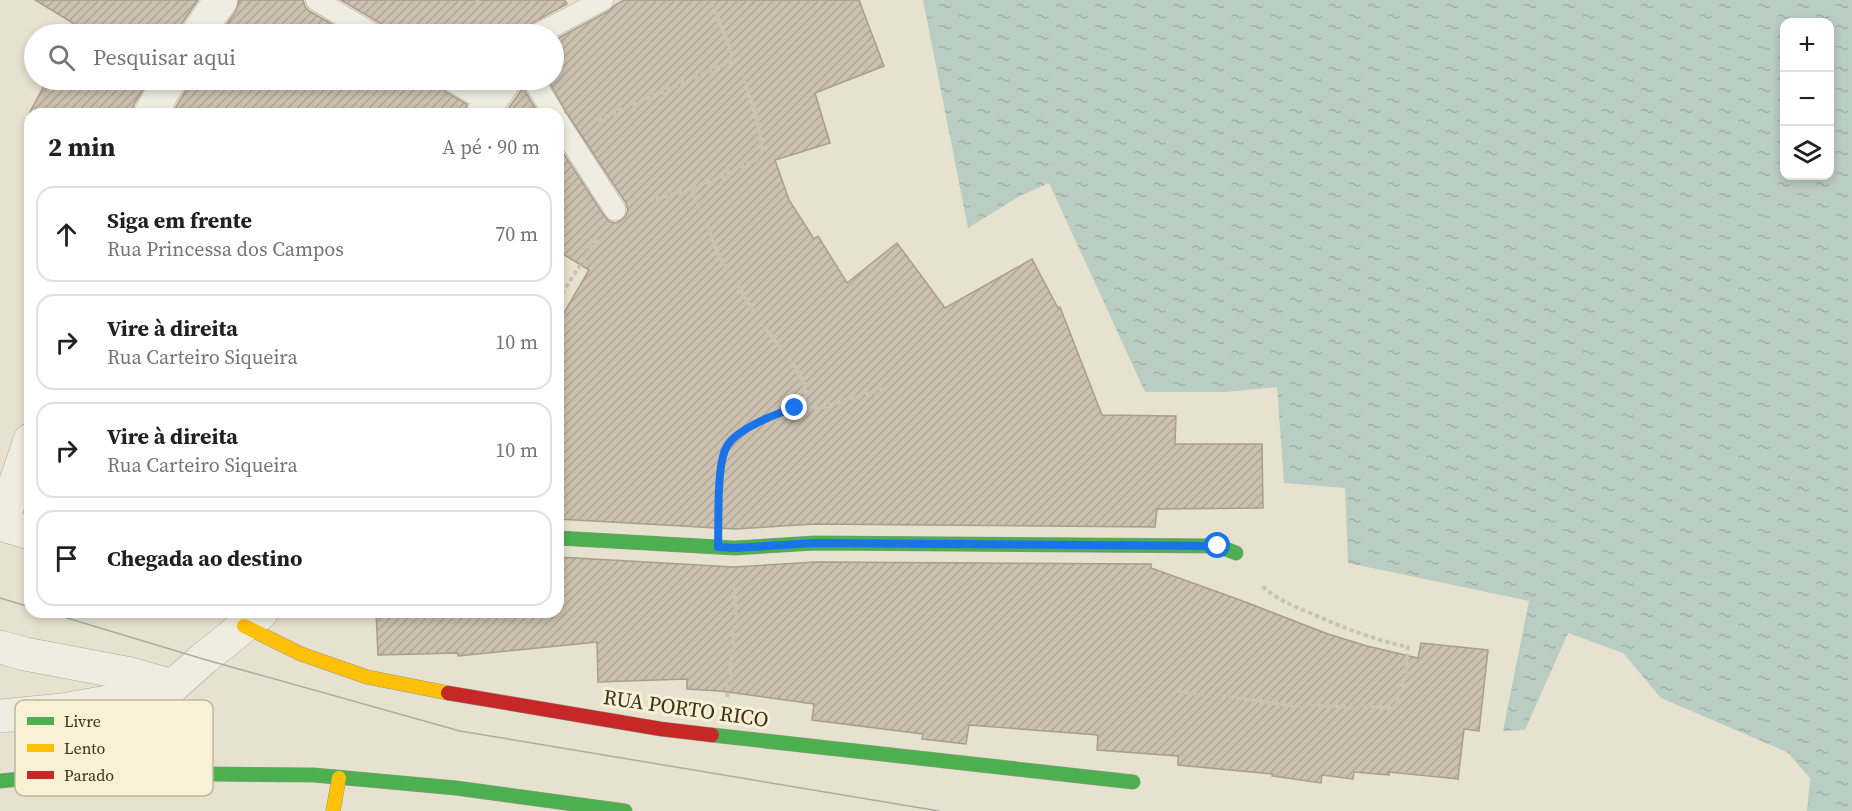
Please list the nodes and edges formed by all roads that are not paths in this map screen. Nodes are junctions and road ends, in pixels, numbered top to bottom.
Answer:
1 (221, 0) edge
2 (316, 0) edge
3 (603, 0) edge
4 (204, 24) edge
5 (356, 24) edge
6 (557, 24) edge
7 (164, 90) edge
8 (473, 90) edge
9 (539, 90) edge
10 (492, 98) edge
11 (154, 108) edge
12 (550, 108) edge
13 (564, 131) edge
14 (615, 210) dead end
15 (24, 466) edge
16 (10, 527) edge
17 (564, 538) edge
18 (1236, 553) road end
19 (253, 619) edge
20 (0, 647) edge
21 (173, 686) junction
22 (119, 700) edge
23 (15, 715) edge
24 (0, 716) edge
25 (213, 774) edge
26 (339, 778) junction
27 (15, 779) edge
28 (0, 781) edge
29 (1133, 783) dead end
30 (333, 811) edge
31 (625, 811) edge

1 - 4 street
2 - 5 lane
3 - 6 lane
7 - 11 street
8 - 10 lane
9 - 12 lane
13 - 14 lane
15 - 16 street
17 - 18 main road
19 - 21 street
19 - 29 main road, RUA PORTO RICO
20 - 21 street
21 - 22 street
23 - 24 street
25 - 26 main road
26 - 30 main road
26 - 31 main road
27 - 28 main road

